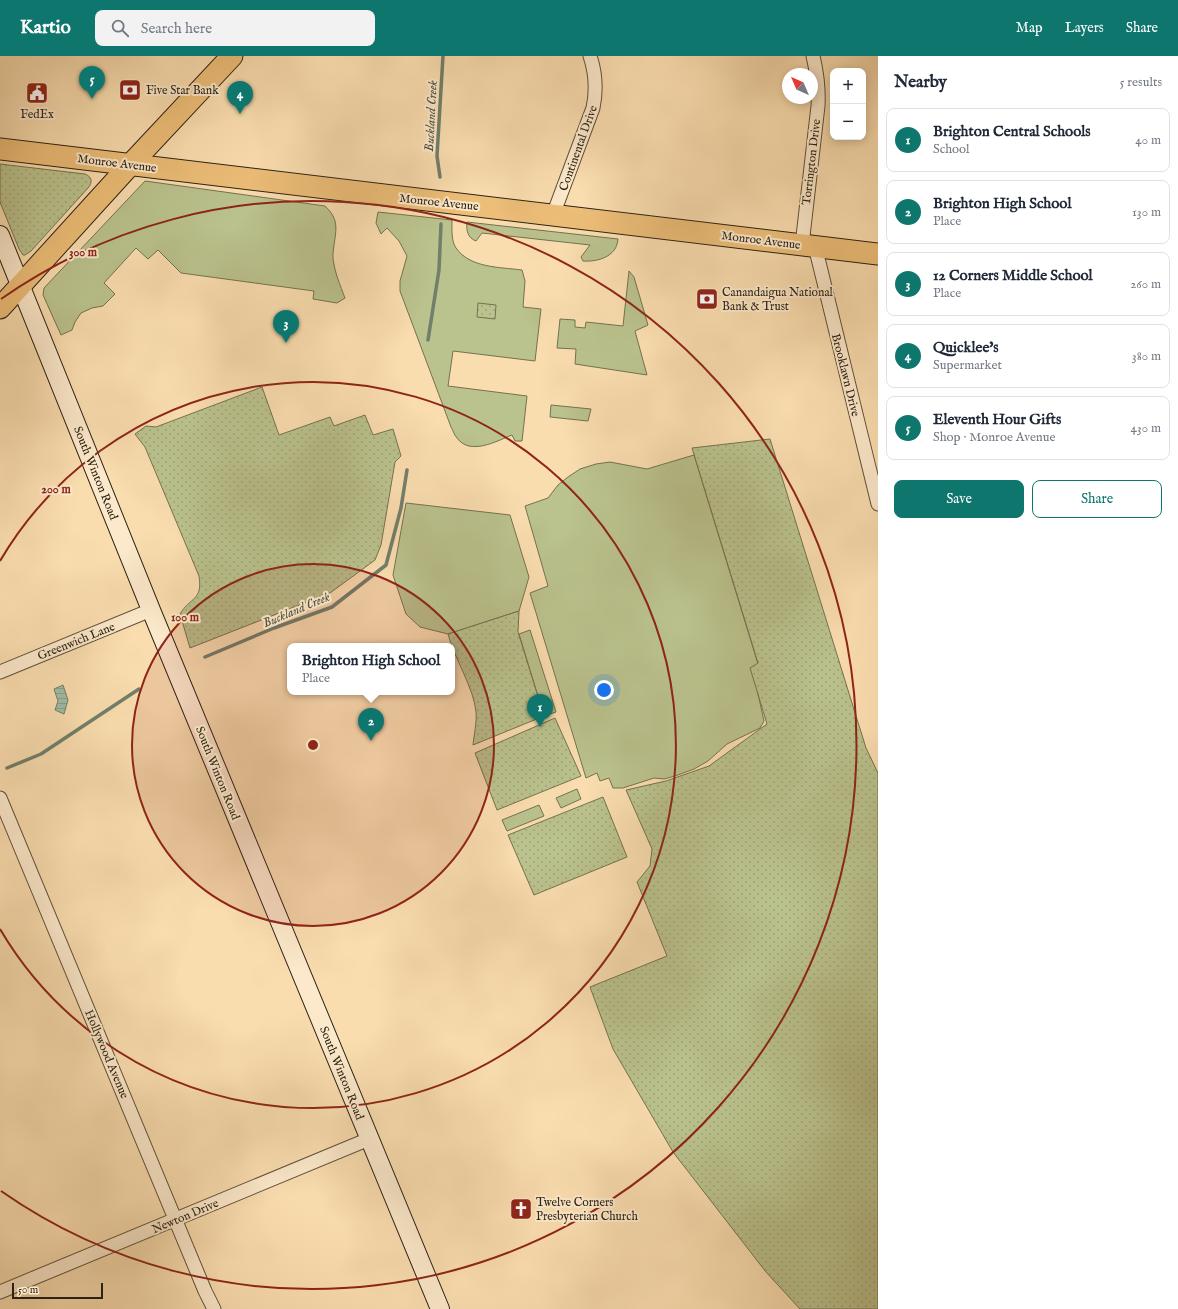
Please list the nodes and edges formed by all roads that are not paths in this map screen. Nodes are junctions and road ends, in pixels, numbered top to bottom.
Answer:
1 (232, 56) edge
2 (590, 56) edge
3 (813, 56) edge
4 (0, 149) edge
5 (130, 165) junction
6 (553, 215) junction
7 (0, 236) edge
8 (808, 245) junction
9 (878, 254) edge
10 (20, 286) junction
11 (0, 308) edge
12 (878, 504) edge
13 (151, 610) junction
14 (0, 672) edge
15 (0, 798) edge
16 (369, 1139) junction
17 (176, 1220) junction
18 (0, 1292) edge
19 (214, 1309) edge
20 (440, 1309) edge

1 - 5 main road
2 - 6 street, Continental Drive
3 - 8 street, Torrington Drive
4 - 5 main road, Monroe Avenue
5 - 6 main road, Monroe Avenue
5 - 10 main road
6 - 8 main road, Monroe Avenue
7 - 10 main road, South Winton Road
8 - 9 main road, Monroe Avenue
8 - 12 street, Brooklawn Drive
10 - 11 main road
10 - 13 main road, South Winton Road
13 - 14 street, Greenwich Lane
13 - 16 main road, South Winton Road
15 - 17 street, Hollywood Avenue
16 - 17 street, Newton Drive
16 - 20 main road, South Winton Road
17 - 18 street, Newton Drive
17 - 19 street, Hollywood Avenue

